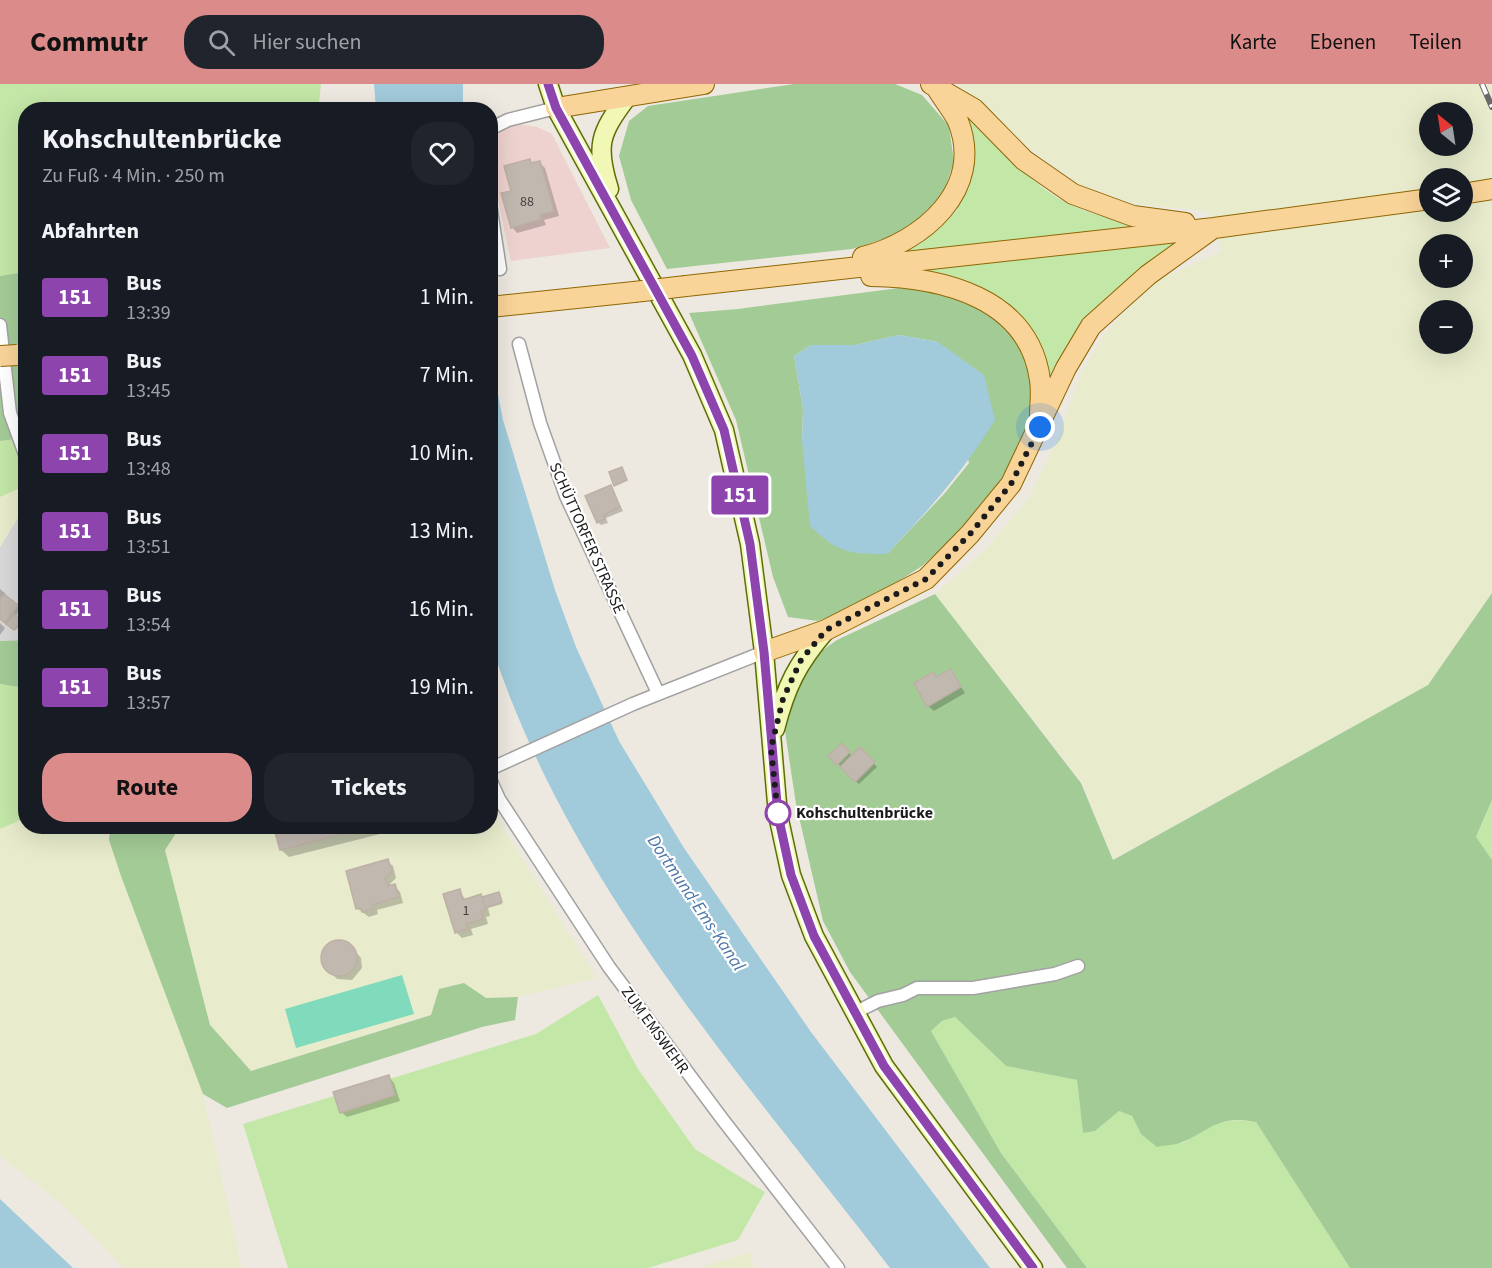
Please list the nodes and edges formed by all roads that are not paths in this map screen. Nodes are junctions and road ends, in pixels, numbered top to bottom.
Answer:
1 (548, 84) edge
2 (704, 84) edge
3 (933, 86) edge
4 (627, 96) junction
5 (556, 108) junction
6 (498, 125) edge
7 (1492, 189) edge
8 (1473, 192) edge
9 (1419, 200) edge
10 (1214, 228) junction
11 (622, 230) junction
12 (498, 256) edge
13 (500, 269) dead end
14 (787, 275) junction
15 (498, 306) edge
16 (0, 326) edge
17 (519, 344) dead end
18 (1040, 427) junction
19 (18, 436) edge
20 (826, 630) junction
21 (764, 652) junction
22 (658, 693) junction
23 (771, 748) junction
24 (498, 766) edge
25 (498, 797) edge
26 (1078, 966) dead end
27 (854, 1013) junction
28 (838, 1268) edge
29 (1033, 1268) edge

1 - 5 main road
2 - 4 main road
3 - 10 main road
3 - 14 main road
4 - 5 main road
4 - 11 main road
5 - 6 street
5 - 11 main road
7 - 8 main road
9 - 10 main road
10 - 14 main road
10 - 18 main road
11 - 21 main road
12 - 13 street
14 - 15 main road, bridge
14 - 18 main road
16 - 19 street
17 - 22 street, SCHÜTTORFER STRASSE
18 - 20 main road
20 - 21 main road
20 - 23 main road
21 - 22 street
21 - 23 main road
22 - 24 street
23 - 27 main road
25 - 28 street, ZUM EMSWEHR
26 - 27 street
27 - 29 main road

